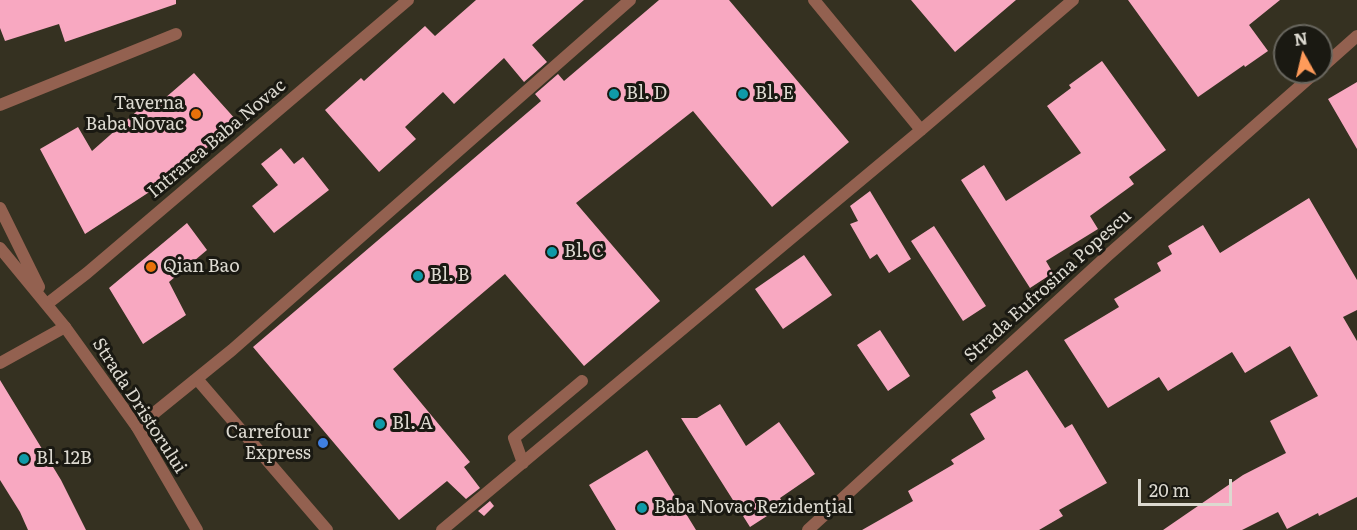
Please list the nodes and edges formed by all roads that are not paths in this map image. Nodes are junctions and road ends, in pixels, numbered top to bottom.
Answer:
1 (408, 0) edge
2 (630, 0) edge
3 (814, 0) edge
4 (1071, 0) edge
5 (176, 34) dead end
6 (1357, 36) edge
7 (1333, 57) edge
8 (1302, 84) edge
9 (0, 105) edge
10 (921, 130) junction
11 (0, 208) edge
12 (0, 248) edge
13 (47, 304) junction
14 (65, 327) junction
15 (0, 363) edge
16 (197, 378) junction
17 (582, 381) dead end
18 (137, 428) junction
19 (523, 463) junction
20 (197, 530) edge
21 (327, 530) edge
22 (442, 530) edge
23 (808, 530) edge

1 - 13 street, Intrarea Baba Novac
2 - 16 street
3 - 10 street
4 - 10 street
5 - 9 street
6 - 7 street
8 - 23 street, Strada Eufrosina Popescu
10 - 19 street
11 - 13 street, Strada Dristorului
12 - 13 street, Strada Dristorului
13 - 14 street, Strada Dristorului
14 - 15 street
14 - 18 street, Strada Dristorului
16 - 18 street
16 - 21 street
17 - 19 street
18 - 20 street, Strada Dristorului
19 - 22 street

